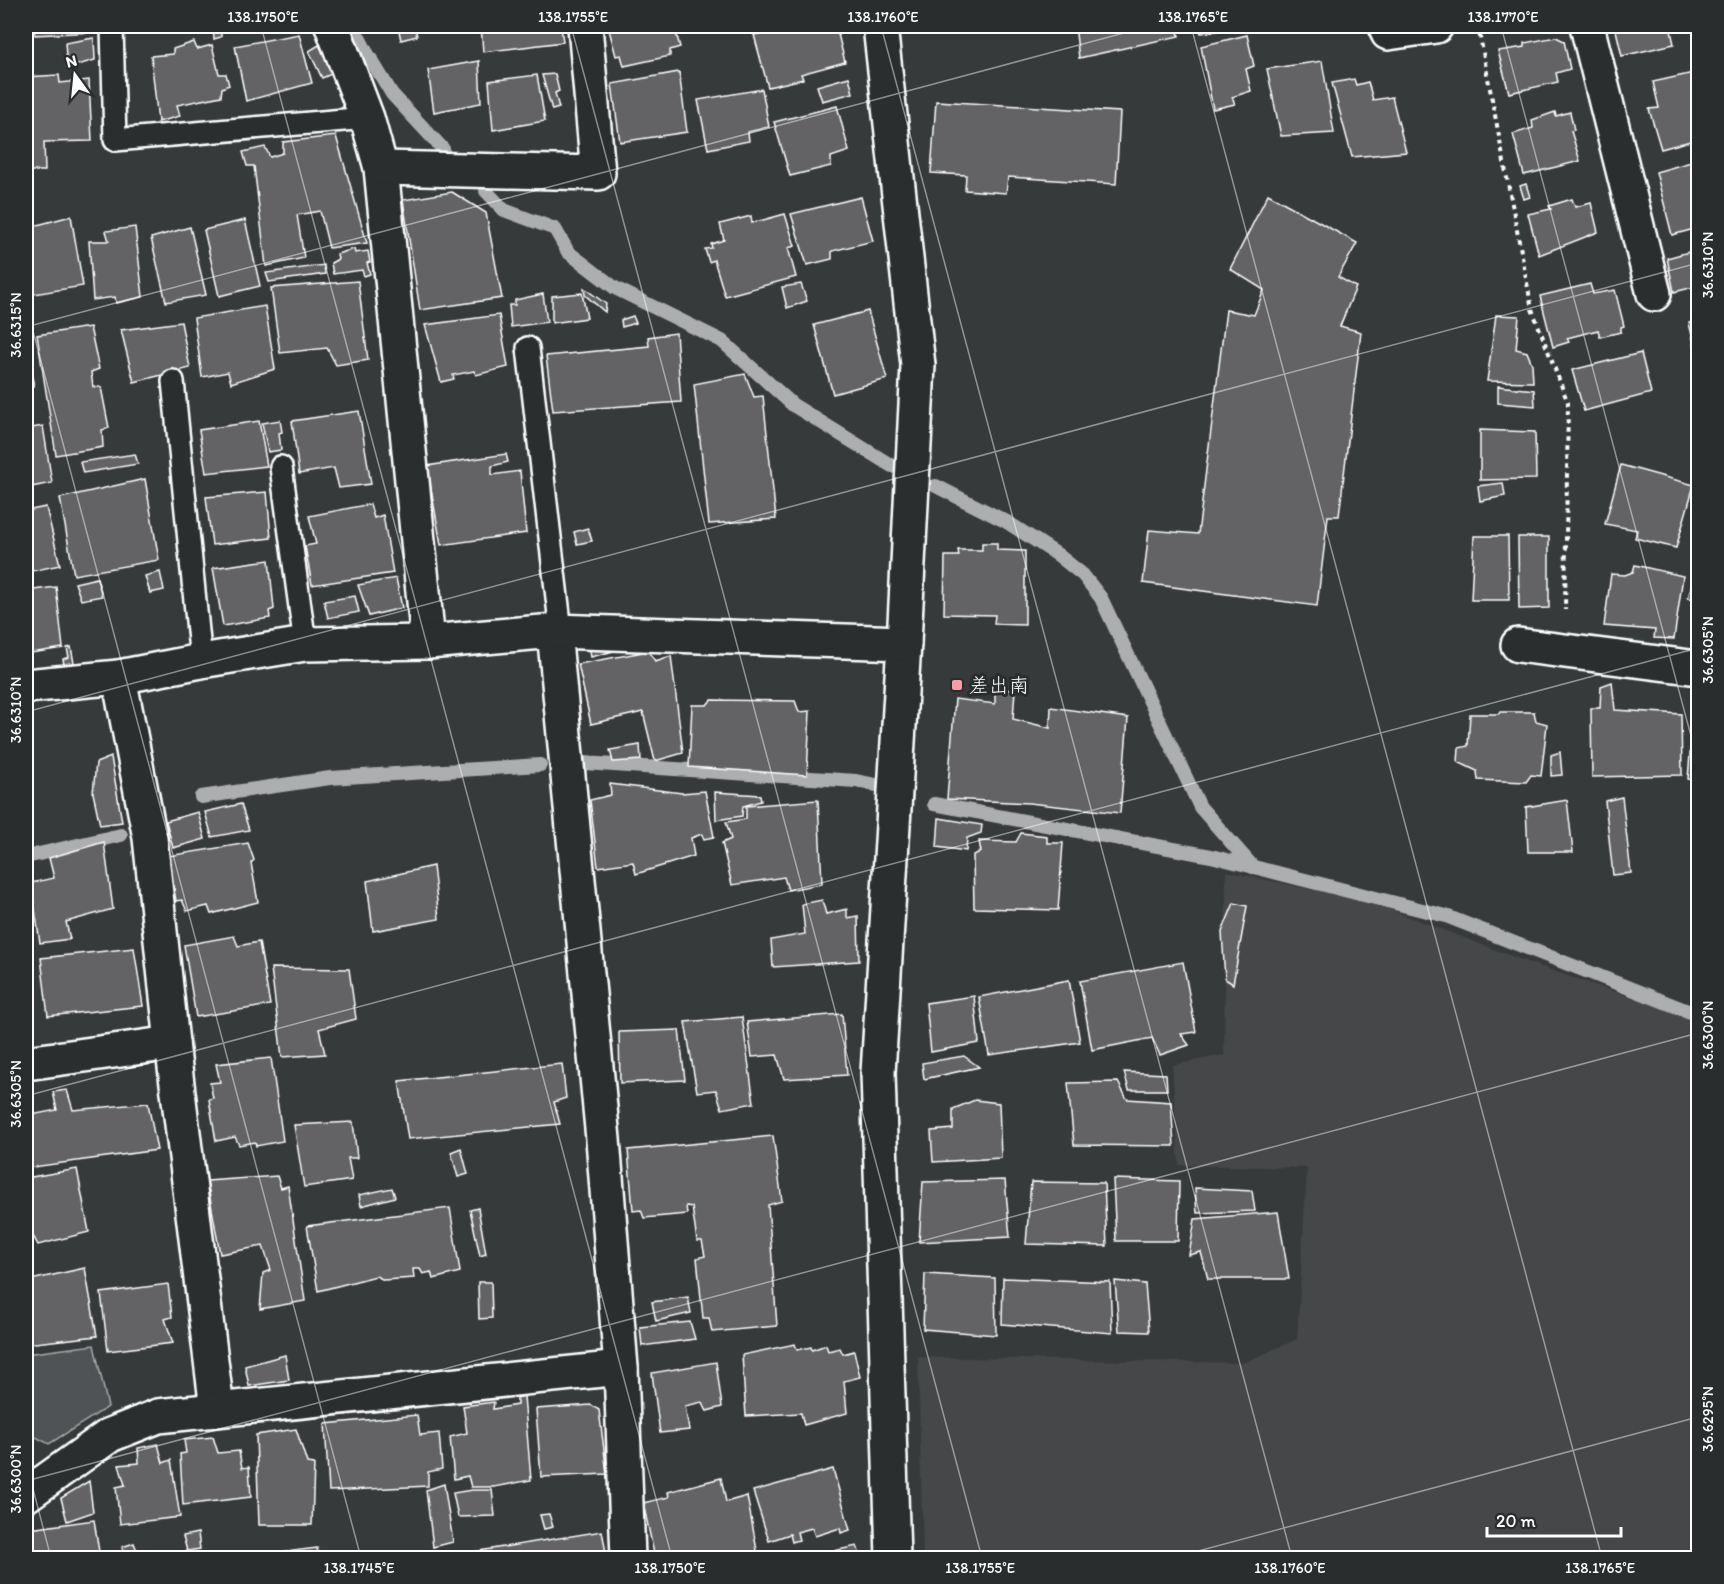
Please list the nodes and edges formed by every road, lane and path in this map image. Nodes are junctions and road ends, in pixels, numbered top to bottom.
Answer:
1 (112, 26) edge
2 (332, 26) edge
3 (585, 26) edge
4 (880, 26) edge
5 (1386, 26) edge
6 (1436, 26) edge
7 (1478, 26) edge
8 (1587, 26) edge
9 (368, 118) junction
10 (381, 168) junction
11 (1654, 294) dead end
12 (528, 348) dead end
13 (172, 381) dead end
14 (281, 467) dead end
15 (557, 632) junction
16 (428, 642) junction
17 (904, 643) junction
18 (305, 644) junction
19 (1518, 645) dead end
20 (1565, 650) junction
21 (201, 661) junction
22 (1698, 668) edge
23 (118, 677) junction
24 (26, 686) edge
25 (172, 1043) junction
26 (26, 1063) edge
27 (621, 1368) junction
28 (217, 1409) junction
29 (26, 1495) edge
30 (628, 1558) edge
31 (893, 1558) edge

1 - 9 lane
2 - 9 street
3 - 10 street
4 - 17 street
5 - 6 street
7 - 20 path
8 - 11 street
9 - 10 street
10 - 16 street
12 - 15 lane
13 - 21 lane
14 - 18 lane
15 - 16 street
15 - 17 street
15 - 27 street
16 - 18 street
17 - 31 street
18 - 21 street
19 - 20 street
20 - 22 street
21 - 23 street
23 - 24 street
23 - 25 street
25 - 26 street
25 - 28 street
27 - 28 street
27 - 30 street
28 - 29 street

